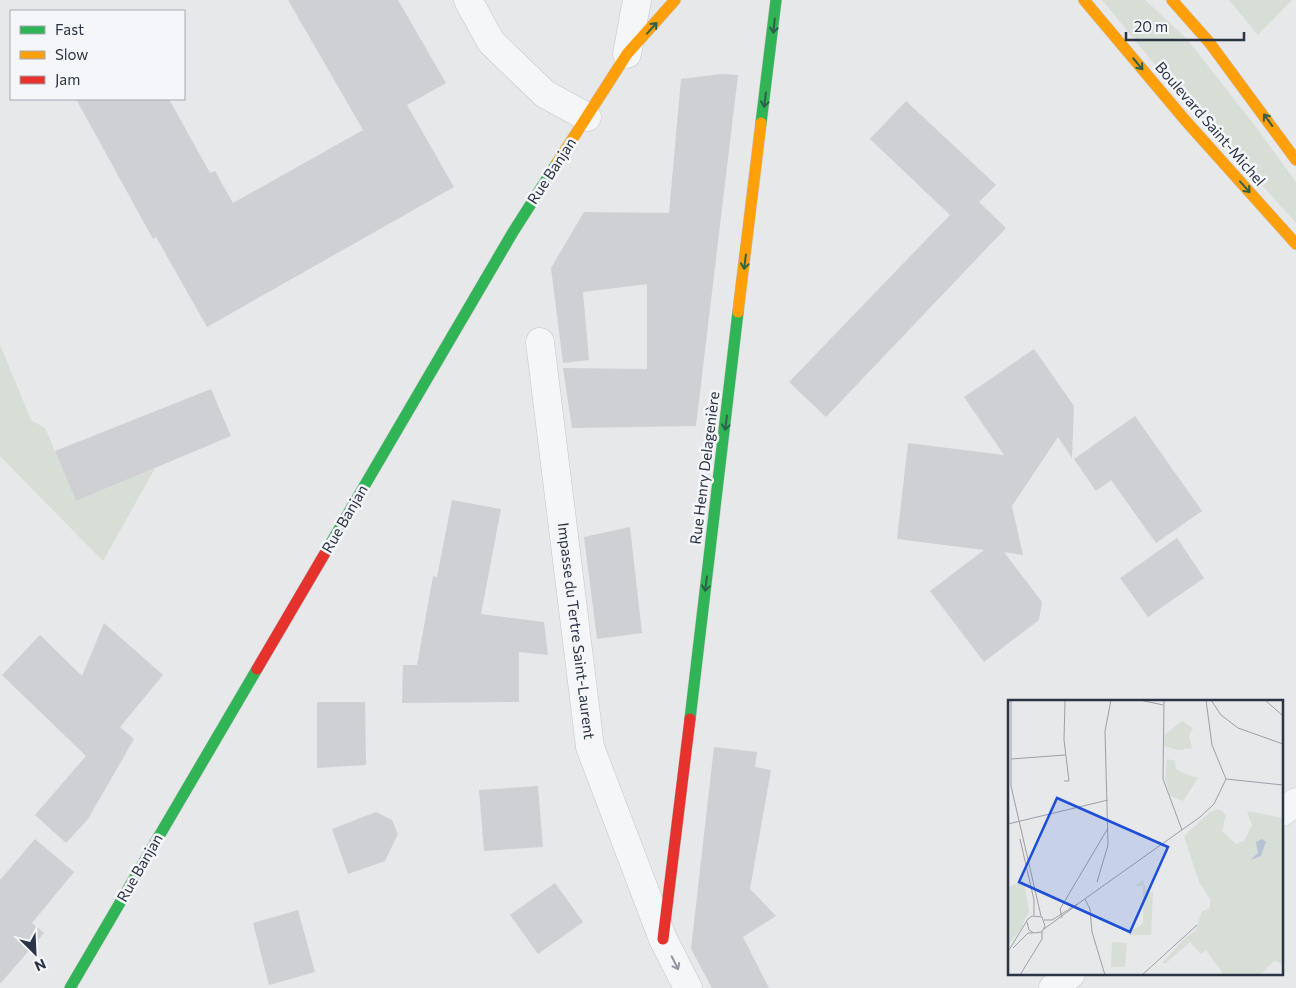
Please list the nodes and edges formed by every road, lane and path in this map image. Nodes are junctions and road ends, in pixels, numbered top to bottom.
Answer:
1 (468, 0) edge
2 (637, 0) edge
3 (675, 0) edge
4 (776, 0) edge
5 (1084, 0) edge
6 (1172, 0) edge
7 (627, 54) junction
8 (587, 117) junction
9 (1296, 160) edge
10 (1296, 244) edge
11 (540, 342) dead end
12 (1296, 802) edge
13 (1284, 811) edge
14 (663, 939) junction
15 (1068, 976) edge
16 (70, 988) edge
17 (688, 988) edge
18 (1053, 988) edge

1 - 8 street
2 - 7 street, Rue Banjan
7 -> 3 street, Rue Banjan
4 -> 14 street, Rue Henry Delagenière
5 -> 10 street, Boulevard Saint-Michel
9 -> 6 street
7 - 8 street, Rue Banjan
8 - 16 street, Rue Banjan
11 - 14 street, Impasse du Tertre Saint-Laurent
12 - 13 street
14 -> 17 street, Impasse du Tertre Saint-Laurent
15 - 18 street

